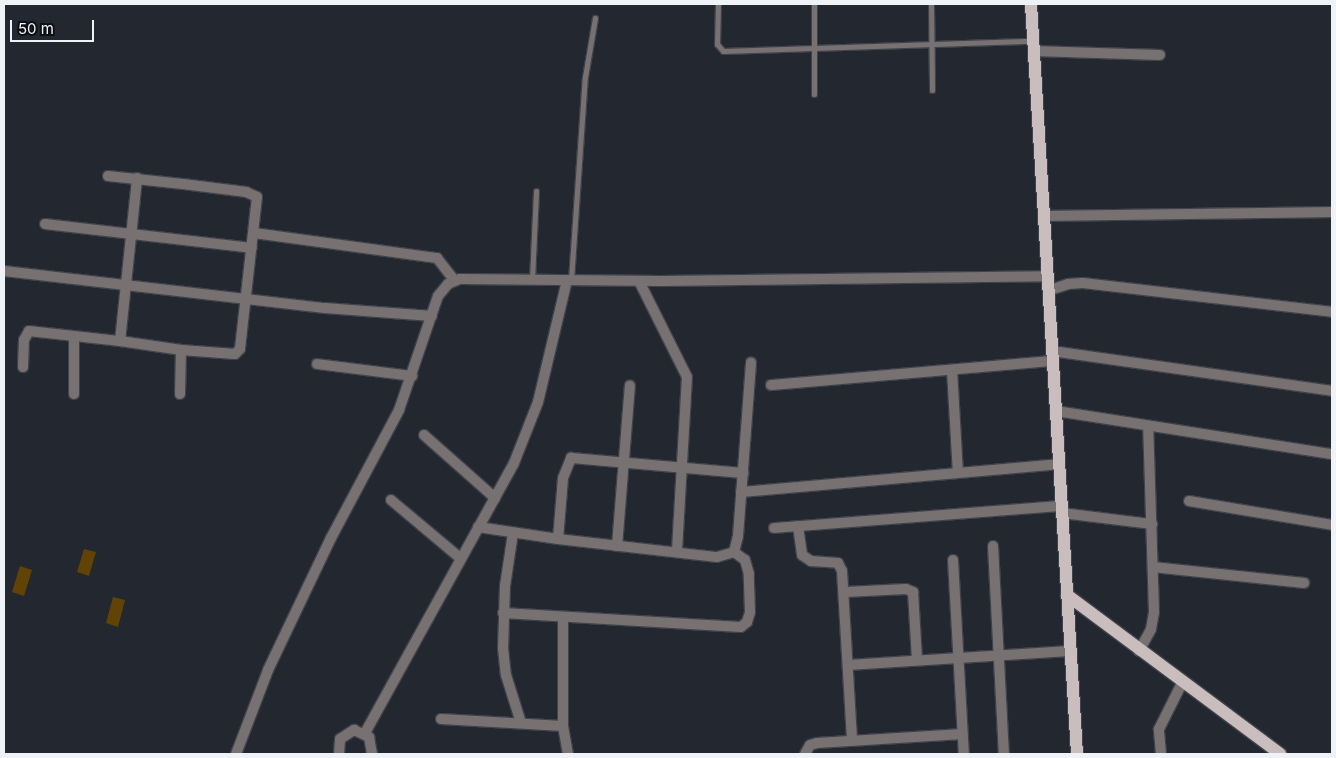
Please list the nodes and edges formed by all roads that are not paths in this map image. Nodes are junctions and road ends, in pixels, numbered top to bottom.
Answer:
1 (718, 4) edge
2 (814, 4) edge
3 (932, 4) edge
4 (1031, 4) edge
5 (595, 18) dead end
6 (932, 46) junction
7 (1034, 46) junction
8 (815, 49) junction
9 (1160, 55) dead end
10 (932, 90) dead end
11 (814, 94) dead end
12 (108, 176) dead end
13 (137, 178) junction
14 (536, 191) dead end
15 (1332, 212) edge
16 (1046, 216) junction
17 (45, 224) dead end
18 (254, 233) junction
19 (132, 235) junction
20 (252, 248) junction
21 (8, 272) edge
22 (1049, 276) junction
23 (454, 280) junction
24 (532, 280) junction
25 (569, 280) junction
26 (639, 281) junction
27 (126, 286) junction
28 (1050, 290) junction
29 (246, 299) junction
30 (1332, 312) edge
31 (432, 316) junction
32 (74, 337) junction
33 (120, 341) junction
34 (181, 350) junction
35 (1052, 356) junction
36 (751, 362) dead end
37 (317, 364) dead end
38 (23, 367) dead end
39 (952, 370) junction
40 (412, 376) junction
41 (771, 385) dead end
42 (630, 386) dead end
43 (1332, 391) edge
44 (74, 394) dead end
45 (180, 394) dead end
46 (1056, 412) junction
47 (1148, 426) junction
48 (424, 435) dead end
49 (1332, 454) edge
50 (624, 461) junction
51 (1059, 464) junction
52 (682, 467) junction
53 (743, 473) junction
54 (958, 473) junction
55 (741, 492) junction
56 (495, 498) junction
57 (391, 500) dead end
58 (1189, 501) dead end
59 (1061, 509) junction
60 (1152, 524) junction
61 (478, 526) junction
62 (798, 526) junction
63 (1332, 526) edge
64 (774, 528) dead end
65 (513, 533) junction
66 (558, 539) junction
67 (617, 546) junction
68 (993, 546) dead end
69 (677, 552) junction
70 (734, 552) junction
71 (460, 558) junction
72 (954, 560) dead end
73 (1153, 568) junction
74 (1304, 583) dead end
75 (844, 592) junction
76 (1066, 595) junction
77 (504, 614) junction
78 (563, 617) junction
79 (1140, 651) junction
80 (1070, 652) junction
81 (999, 655) junction
82 (959, 657) junction
83 (917, 660) junction
84 (848, 665) junction
85 (1182, 683) junction
86 (441, 719) dead end
87 (521, 723) junction
88 (563, 726) junction
89 (365, 733) junction
90 (963, 734) junction
91 (852, 741) junction
92 (236, 754) edge
93 (339, 754) edge
94 (372, 754) edge
95 (568, 754) edge
96 (805, 754) edge
97 (964, 754) edge
98 (1004, 754) edge
99 (1077, 754) edge
100 (1161, 754) edge
101 (1280, 754) edge

1 - 8 lane
2 - 8 lane
3 - 6 lane
4 - 7 main road
5 - 25 lane
6 - 7 lane
6 - 8 lane
6 - 10 lane
7 - 9 street
7 - 16 main road
8 - 11 lane
12 - 13 street
13 - 18 street
13 - 19 street
14 - 24 lane
15 - 16 street
16 - 22 main road
17 - 19 street
18 - 20 street
18 - 23 street
19 - 20 street
19 - 27 street
20 - 29 street
21 - 27 street
22 - 26 street
22 - 28 main road
23 - 24 street
23 - 31 street
24 - 25 street
25 - 26 street
25 - 56 street
26 - 52 street
27 - 29 street
27 - 33 street
28 - 30 street
28 - 35 main road
29 - 31 street
29 - 34 street
31 - 40 street
32 - 33 street
32 - 38 street
32 - 44 street
33 - 34 street
34 - 45 street
35 - 39 street
35 - 43 street
35 - 46 main road
36 - 53 street
37 - 40 street
39 - 41 street
39 - 54 street
40 - 92 street
42 - 50 street
46 - 47 street
46 - 51 main road
47 - 49 street
47 - 60 street
48 - 56 street
50 - 52 street
50 - 66 street
50 - 67 street
51 - 54 street
51 - 59 main road
52 - 53 street
52 - 69 street
53 - 55 street
54 - 55 street
55 - 70 street
56 - 61 street
57 - 71 street
58 - 63 street
59 - 60 street
59 - 62 street
59 - 76 main road
60 - 73 street
61 - 65 street
61 - 71 street
62 - 64 street
62 - 75 street
65 - 66 street
65 - 77 street
66 - 67 street
67 - 69 street
68 - 81 street
69 - 70 street
70 - 78 street
71 - 89 street
72 - 82 street
73 - 74 street
73 - 79 street
75 - 83 street
75 - 84 street
76 - 79 main road
76 - 80 main road
77 - 78 street
77 - 87 street
78 - 88 street
79 - 85 main road
80 - 81 street
80 - 99 main road
81 - 82 street
81 - 98 street
82 - 83 street
82 - 90 street
83 - 84 street
84 - 91 street
85 - 100 street
85 - 101 main road
86 - 87 street
87 - 88 street
88 - 95 street
89 - 93 street
89 - 94 street
90 - 91 street
90 - 97 street
91 - 96 street

